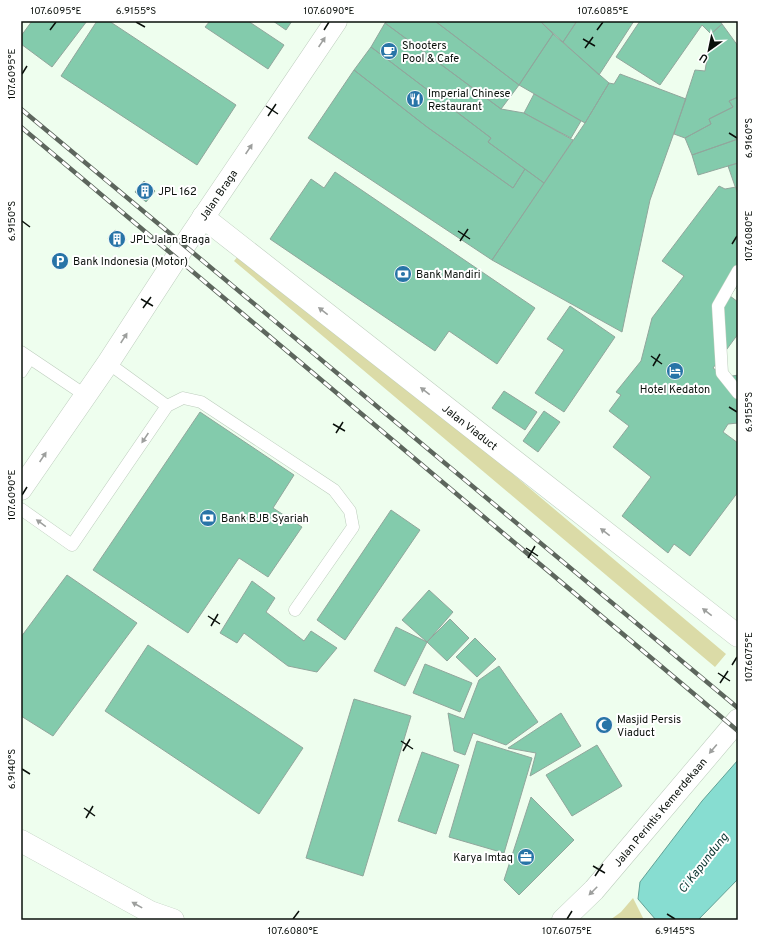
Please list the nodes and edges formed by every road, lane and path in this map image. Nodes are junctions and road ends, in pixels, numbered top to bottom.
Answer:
1 (336, 21) edge
2 (203, 217) junction
3 (738, 271) edge
4 (25, 355) edge
5 (108, 363) junction
6 (21, 372) edge
7 (738, 393) edge
8 (85, 395) junction
9 (167, 406) junction
10 (21, 489) edge
11 (21, 509) edge
12 (295, 610) dead end
13 (738, 636) edge
14 (738, 720) edge
15 (21, 842) edge
16 (173, 920) edge
17 (562, 920) edge

2 -> 1 main road, Jalan Braga
5 -> 2 main road, Jalan Braga
13 -> 2 main road, Jalan Viaduct
3 - 7 lane
4 - 6 lane
4 - 8 lane
5 - 8 main road, Jalan Braga
5 - 9 lane
10 -> 8 main road, Jalan Braga
9 -> 11 lane
9 - 12 lane
14 -> 17 main road, Jalan Perintis Kemerdekaan
16 -> 15 main road

